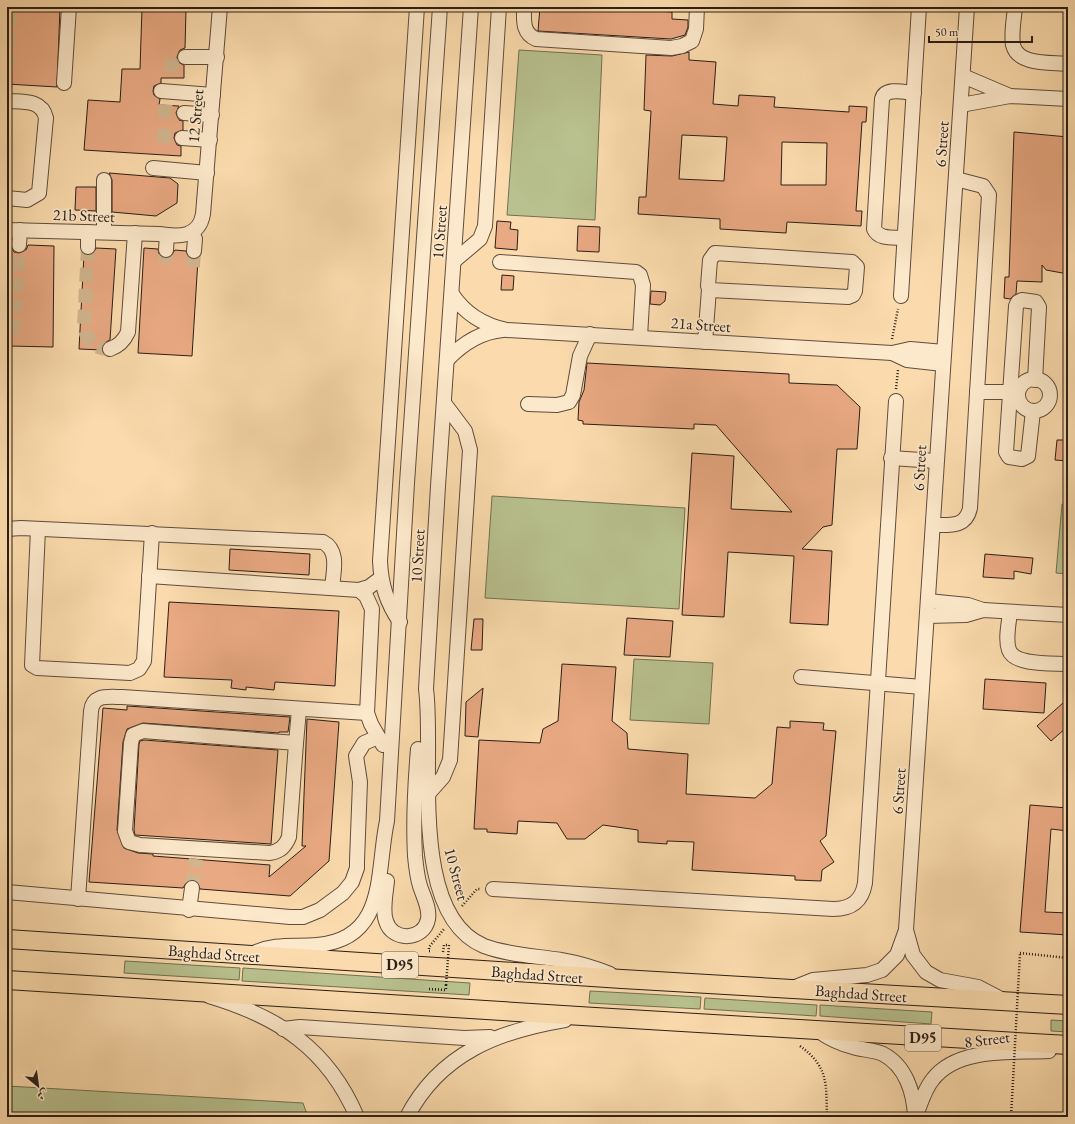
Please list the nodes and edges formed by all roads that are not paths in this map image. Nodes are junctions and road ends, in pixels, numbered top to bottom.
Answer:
1 (69, 7) edge
2 (210, 7) edge
3 (220, 7) edge
4 (417, 7) edge
5 (440, 7) edge
6 (471, 7) edge
7 (499, 7) edge
8 (524, 7) edge
9 (697, 7) edge
10 (919, 7) edge
11 (967, 7) edge
12 (1015, 7) edge
13 (218, 28) junction
14 (185, 61) tunnel mouth
15 (216, 61) junction
16 (1068, 64) edge
17 (963, 76) junction
18 (64, 83) dead end
19 (161, 88) dead end
20 (214, 91) junction
21 (914, 93) junction
22 (1010, 96) junction
23 (1068, 99) edge
24 (7, 101) edge
25 (961, 105) junction
26 (184, 113) tunnel mouth
27 (212, 115) junction
28 (182, 138) tunnel mouth
29 (210, 140) junction
30 (153, 168) dead end
31 (207, 173) junction
32 (956, 179) junction
33 (104, 180) dead end
34 (7, 198) edge
35 (204, 206) junction
36 (13, 230) edge
37 (88, 232) junction
38 (104, 232) junction
39 (192, 232) junction
40 (135, 233) junction
41 (163, 234) junction
42 (904, 238) junction
43 (19, 245) tunnel mouth
44 (88, 247) tunnel mouth
45 (166, 250) tunnel mouth
46 (194, 251) tunnel mouth
47 (454, 261) junction
48 (500, 262) dead end
49 (709, 289) junction
50 (452, 294) junction
51 (901, 296) dead end
52 (507, 330) junction
53 (590, 334) junction
54 (640, 337) junction
55 (705, 342) junction
56 (110, 349) dead end
57 (943, 358) junction
58 (447, 360) junction
59 (1035, 380) junction
60 (977, 392) junction
61 (1014, 392) junction
62 (896, 401) dead end
63 (444, 403) junction
64 (528, 404) dead end
65 (1033, 411) junction
66 (891, 458) junction
67 (936, 461) junction
68 (933, 525) junction
69 (7, 529) edge
70 (38, 529) junction
71 (152, 533) junction
72 (149, 576) junction
73 (381, 578) junction
74 (332, 588) junction
75 (359, 590) junction
76 (928, 601) junction
77 (983, 610) junction
78 (1010, 612) junction
79 (1068, 615) edge
80 (927, 616) junction
81 (400, 622) junction
82 (1068, 664) edge
83 (801, 677) dead end
84 (877, 683) junction
85 (922, 687) junction
86 (426, 690) junction
87 (299, 710) junction
88 (367, 713) junction
89 (378, 737) junction
90 (296, 743) junction
91 (392, 757) junction
92 (427, 796) junction
93 (387, 821) junction
94 (192, 888) tunnel mouth
95 (493, 889) dead end
96 (8, 892) edge
97 (78, 899) junction
98 (189, 910) junction
99 (906, 930) junction
100 (10, 938) edge
101 (248, 956) junction
102 (622, 979) junction
103 (7, 980) edge
104 (792, 988) junction
105 (189, 991) junction
106 (1007, 1002) junction
107 (1068, 1005) edge
108 (596, 1016) junction
109 (283, 1029) junction
110 (820, 1032) junction
111 (498, 1036) junction
112 (1068, 1045) edge
113 (1068, 1049) edge
114 (915, 1116) edge
115 (357, 1117) edge
116 (408, 1117) edge

1 - 18 street
2 - 13 street
3 - 13 street, 12 Street
4 - 73 street
5 - 81 street, 10 Street
6 - 47 street, 10 Street
7 - 47 street
8 - 9 street
10 - 21 street
11 - 17 street, 6 Street
12 - 16 street
13 - 15 street, 12 Street
14 - 15 street
15 - 20 street, 12 Street
17 - 22 street
17 - 25 street, 6 Street
19 - 20 street
20 - 27 street, 12 Street
21 - 42 street
21 - 42 street
22 - 23 street
22 - 25 street
24 - 34 street
25 - 32 street, 6 Street
26 - 27 street
27 - 29 street, 12 Street
28 - 29 street
29 - 31 street, 12 Street
30 - 31 street
31 - 35 street, 12 Street
32 - 57 street, 6 Street
32 - 60 street
33 - 38 street
35 - 39 street
35 - 41 street, 21b Street
36 - 37 street, 21b Street
36 - 43 street
37 - 38 street, 21b Street
37 - 44 street
38 - 40 street, 21b Street
39 - 41 street, 21b Street
39 - 46 street
40 - 41 street, 21b Street
40 - 56 street
41 - 45 street
42 - 51 street
47 - 50 street, 10 Street
48 - 54 street
49 - 49 street
49 - 55 street
50 - 52 street, 21a Street
50 - 58 street, 10 Street
52 - 53 street, 21a Street
52 - 58 street, 21a Street
53 - 54 street, 21a Street
53 - 64 street
54 - 55 street, 21a Street
55 - 57 street, 21a Street
57 - 67 street, 6 Street
58 - 63 street, 10 Street
59 - 61 street
59 - 61 street
59 - 65 street
60 - 61 street
60 - 68 street
61 - 65 street
61 - 65 street
62 - 66 street
63 - 86 street, 10 Street
63 - 92 street
66 - 67 street
66 - 84 street
67 - 68 street, 6 Street
68 - 76 street, 6 Street
69 - 70 street
70 - 71 street
70 - 72 street
71 - 72 street
71 - 74 street
72 - 74 street
73 - 75 street
73 - 81 street
74 - 75 street
75 - 88 street
76 - 77 street
76 - 80 street, 6 Street
77 - 78 street
77 - 80 street
78 - 79 street
78 - 82 street
80 - 85 street, 6 Street
81 - 91 street, 10 Street
83 - 84 street
84 - 85 street
84 - 95 street
85 - 99 street, 6 Street
86 - 92 street, 10 Street
86 - 93 street
87 - 88 street
87 - 90 street
87 - 97 street
88 - 89 street
89 - 91 street
89 - 98 street
90 - 90 street
91 - 93 street, 10 Street
92 - 102 street, 10 Street
93 - 101 street, 10 Street
94 - 98 street
96 - 97 street
97 - 98 street
99 - 104 street, 6 Street
99 - 106 street, 6 Street
100 - 101 main road, Baghdad Street / D95
101 - 102 main road, Baghdad Street / D95
102 - 104 main road, Baghdad Street / D95
103 - 105 main road, D95
104 - 106 main road, Baghdad Street / D95
105 - 108 main road, D95
105 - 109 street
106 - 107 main road, Baghdad Street / D95
108 - 110 main road, D95
108 - 111 street
109 - 111 street
109 - 115 street
110 - 112 main road, D95
110 - 114 street, 8 Street
111 - 116 street
113 - 114 street, 8 Street

